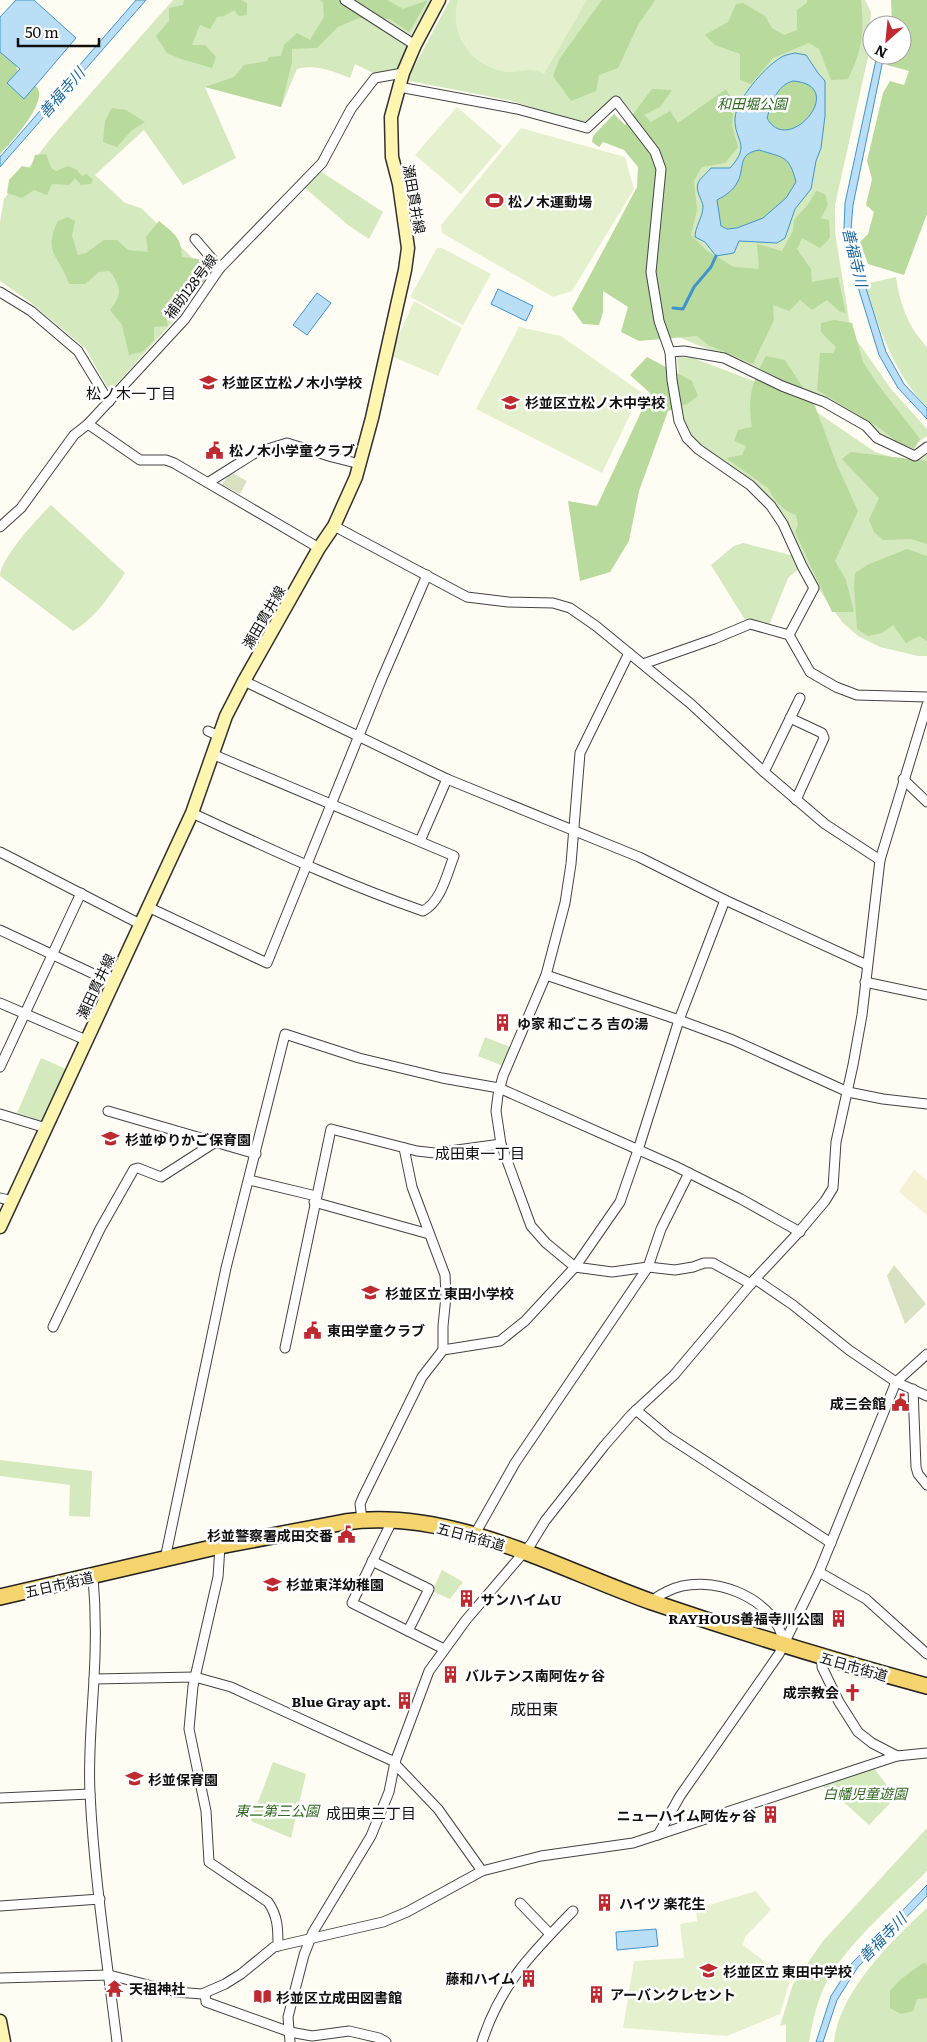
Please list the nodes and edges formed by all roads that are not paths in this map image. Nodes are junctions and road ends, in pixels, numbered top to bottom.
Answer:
1 (345, 0) edge
2 (439, 0) edge
3 (415, 45) junction
4 (403, 74) junction
5 (399, 87) junction
6 (194, 239) dead end
7 (220, 268) junction
8 (0, 292) edge
9 (670, 352) junction
10 (109, 402) junction
11 (88, 424) junction
12 (927, 447) edge
13 (360, 464) junction
14 (209, 482) junction
15 (334, 526) junction
16 (0, 527) edge
17 (320, 548) junction
18 (427, 576) junction
19 (789, 635) junction
20 (629, 653) junction
21 (643, 664) junction
22 (244, 682) junction
23 (927, 697) edge
24 (800, 698) dead end
25 (927, 705) edge
26 (790, 718) junction
27 (358, 736) junction
28 (212, 754) junction
29 (764, 772) junction
30 (903, 779) junction
31 (447, 780) junction
32 (796, 800) junction
33 (927, 802) edge
34 (331, 804) junction
35 (192, 813) junction
36 (573, 829) junction
37 (420, 841) junction
38 (0, 853) edge
39 (880, 860) junction
40 (305, 865) junction
41 (81, 893) junction
42 (726, 900) junction
43 (148, 907) junction
44 (140, 924) junction
45 (0, 930) edge
46 (52, 955) junction
47 (867, 965) junction
48 (546, 975) junction
49 (866, 982) junction
50 (113, 984) junction
51 (927, 996) edge
52 (0, 1003) edge
53 (25, 1014) junction
54 (679, 1020) junction
55 (86, 1040) junction
56 (0, 1067) edge
57 (499, 1088) junction
58 (848, 1092) junction
59 (927, 1104) edge
60 (108, 1111) dead end
61 (0, 1114) edge
62 (46, 1128) junction
63 (214, 1143) junction
64 (501, 1144) junction
65 (404, 1148) junction
66 (638, 1150) junction
67 (256, 1154) junction
68 (689, 1173) junction
69 (249, 1180) junction
70 (6, 1199) edge
71 (315, 1199) junction
72 (0, 1227) edge
73 (800, 1232) junction
74 (428, 1234) junction
75 (575, 1267) junction
76 (648, 1267) junction
77 (753, 1281) junction
78 (53, 1327) dead end
79 (285, 1348) dead end
80 (442, 1350) junction
81 (927, 1354) edge
82 (896, 1382) junction
83 (913, 1389) junction
84 (927, 1396) edge
85 (636, 1410) junction
86 (927, 1485) edge
87 (362, 1519) junction
88 (392, 1521) junction
89 (475, 1534) junction
90 (831, 1543) junction
91 (220, 1546) junction
92 (524, 1551) junction
93 (165, 1559) junction
94 (372, 1561) junction
95 (819, 1572) junction
96 (94, 1577) junction
97 (0, 1597) edge
98 (652, 1602) junction
99 (408, 1631) junction
100 (784, 1646) junction
101 (444, 1649) junction
102 (927, 1654) edge
103 (822, 1656) junction
104 (195, 1677) junction
105 (94, 1679) junction
106 (927, 1686) edge
107 (927, 1753) edge
108 (897, 1756) junction
109 (395, 1763) junction
110 (90, 1794) junction
111 (0, 1798) edge
112 (658, 1835) junction
113 (482, 1872) junction
114 (100, 1899) junction
115 (520, 1903) dead end
116 (0, 1906) edge
117 (573, 1911) dead end
118 (550, 1934) junction
119 (311, 1938) junction
120 (278, 1946) junction
121 (109, 1975) junction
122 (0, 1978) edge
123 (205, 1993) junction
124 (0, 2021) edge
125 (290, 2032) junction
126 (4, 2042) edge
127 (117, 2042) edge
128 (290, 2042) edge
129 (386, 2042) edge
130 (482, 2042) edge

1 - 3 street
2 - 3 main road, 瀬田貫井線
3 - 4 main road, 瀬田貫井線
4 - 5 main road, 瀬田貫井線
4 - 7 street, 補助128号線
5 - 9 street
5 - 13 main road, 瀬田貫井線
6 - 7 street
7 - 10 street, 補助128号線
8 - 10 street
9 - 12 street
9 - 19 street
10 - 11 street, 補助128号線
11 - 14 street
11 - 16 street, 補助128号線
13 - 14 street
13 - 15 main road, 瀬田貫井線
14 - 17 street
15 - 17 main road, 瀬田貫井線
15 - 18 street
17 - 22 main road, 瀬田貫井線
18 - 20 street
18 - 27 street
19 - 21 street
19 - 23 street
20 - 21 street
20 - 36 street
21 - 29 street
22 - 27 street
22 - 28 main road, 瀬田貫井線
24 - 26 street
25 - 30 street
26 - 29 street
26 - 32 street
27 - 31 street
27 - 34 street
28 - 34 street
28 - 35 main road, 瀬田貫井線
29 - 32 street
30 - 33 street
30 - 39 street
31 - 36 street
31 - 37 street
32 - 39 street
34 - 37 street
34 - 40 street
35 - 40 street
35 - 43 main road, 瀬田貫井線
36 - 42 street
36 - 48 street
37 - 40 street
38 - 41 street
39 - 47 street
40 - 43 street
41 - 44 street
41 - 46 street
42 - 47 street
42 - 54 street
43 - 44 main road, 瀬田貫井線
44 - 50 main road, 瀬田貫井線
45 - 46 street
46 - 50 street
46 - 53 street
47 - 49 street
48 - 54 street
48 - 57 street
49 - 51 street
49 - 58 street
50 - 55 main road, 瀬田貫井線
52 - 53 street
53 - 55 street
53 - 56 street
54 - 58 street
54 - 66 street
55 - 62 main road, 瀬田貫井線
57 - 64 street
57 - 66 street
57 - 67 street
58 - 59 street
58 - 73 street
60 - 63 street
61 - 62 street
62 - 70 main road, 瀬田貫井線
63 - 67 street
63 - 78 street
64 - 65 street
64 - 75 street
65 - 71 street
65 - 74 street
66 - 68 street
66 - 75 street
67 - 69 street
68 - 73 street
68 - 76 street
69 - 71 street
69 - 93 street
70 - 72 main road, 瀬田貫井線
71 - 74 street
71 - 79 street
73 - 77 street
74 - 80 street
75 - 76 street
75 - 80 street
76 - 77 street
76 - 89 street
77 - 82 street
77 - 85 street
80 - 87 street
81 - 82 street
82 - 83 street
82 - 90 street
83 - 84 street
83 - 86 street
85 - 90 street
85 - 92 street
87 - 88 main road, 五日市街道
87 - 91 main road, 五日市街道
88 - 89 main road, 五日市街道
88 - 94 street
89 - 92 main road, 五日市街道
90 - 95 street
91 - 93 main road, 五日市街道
91 - 104 street
92 - 98 main road, 五日市街道
92 - 101 street
93 - 96 main road, 五日市街道
94 - 99 street
94 - 99 street
95 - 100 street
95 - 102 street
96 - 97 main road, 五日市街道
96 - 105 street
98 - 100 main road, 五日市街道
98 - 100 street
99 - 101 street
100 - 103 main road, 五日市街道
100 - 112 street
101 - 109 street
103 - 106 main road, 五日市街道
103 - 108 street
104 - 105 street
104 - 109 street
104 - 120 street
105 - 110 street
107 - 108 street
108 - 112 street
109 - 113 street
109 - 119 street
110 - 111 street
110 - 114 street
112 - 113 street
113 - 119 street
114 - 116 street
114 - 121 street
115 - 118 street
117 - 118 street
118 - 130 street
119 - 120 street
119 - 125 street
120 - 123 street
121 - 122 street
121 - 123 street
121 - 127 street
123 - 125 street
124 - 126 main road
125 - 128 street
125 - 129 street

